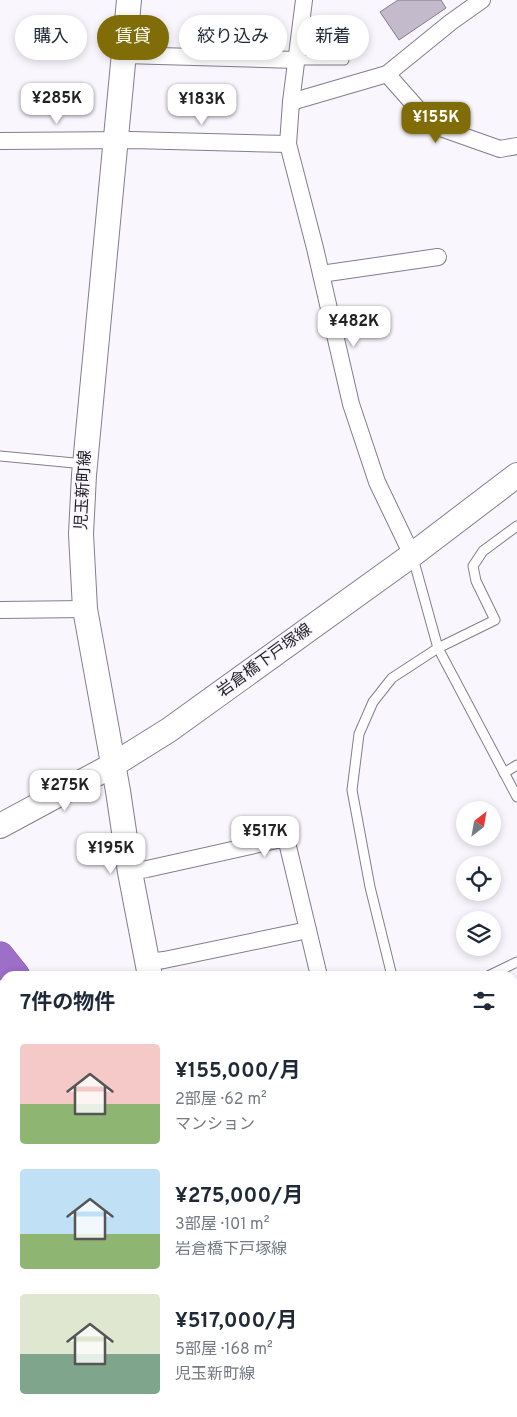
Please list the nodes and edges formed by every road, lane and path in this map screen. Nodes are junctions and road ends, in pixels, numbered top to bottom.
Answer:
1 (129, 0) edge
2 (304, 0) edge
3 (482, 0) edge
4 (128, 15) edge
5 (169, 56) edge
6 (123, 60) edge
7 (296, 60) junction
8 (387, 74) junction
9 (292, 102) junction
10 (115, 140) junction
11 (0, 141) edge
12 (288, 144) junction
13 (517, 146) edge
14 (438, 256) dead end
15 (321, 274) junction
16 (0, 456) edge
17 (85, 464) junction
18 (517, 475) edge
19 (517, 526) edge
20 (412, 555) junction
21 (84, 609) junction
22 (0, 610) edge
23 (438, 648) junction
24 (112, 765) junction
25 (517, 766) edge
26 (504, 773) junction
27 (517, 797) edge
28 (0, 826) edge
29 (130, 872) junction
30 (308, 930) junction
31 (0, 956) edge
32 (517, 962) edge
33 (149, 969) edge
34 (12, 971) edge
35 (318, 971) edge
36 (391, 971) edge
37 (498, 971) edge

1 - 4 main road, 児玉新町線
2 - 7 street
3 - 8 street
5 - 7 street
6 - 10 main road, 児玉新町線
7 - 9 street
8 - 9 street
8 - 13 street
9 - 12 street
10 - 11 street
10 - 12 street
10 - 17 main road, 児玉新町線
12 - 15 street
14 - 15 street
15 - 20 street
16 - 17 lane
17 - 21 main road, 児玉新町線
18 - 20 main road, 岩倉橋下戸塚線
19 - 23 lane
20 - 23 lane
20 - 24 main road, 岩倉橋下戸塚線
21 - 22 street
21 - 24 main road, 児玉新町線
23 - 26 lane
23 - 36 lane
24 - 28 main road, 岩倉橋下戸塚線
24 - 29 main road, 児玉新町線
25 - 26 lane
26 - 27 lane
29 - 30 street
29 - 33 main road, 児玉新町線
30 - 33 street
30 - 35 street
31 - 34 highway
32 - 37 lane

